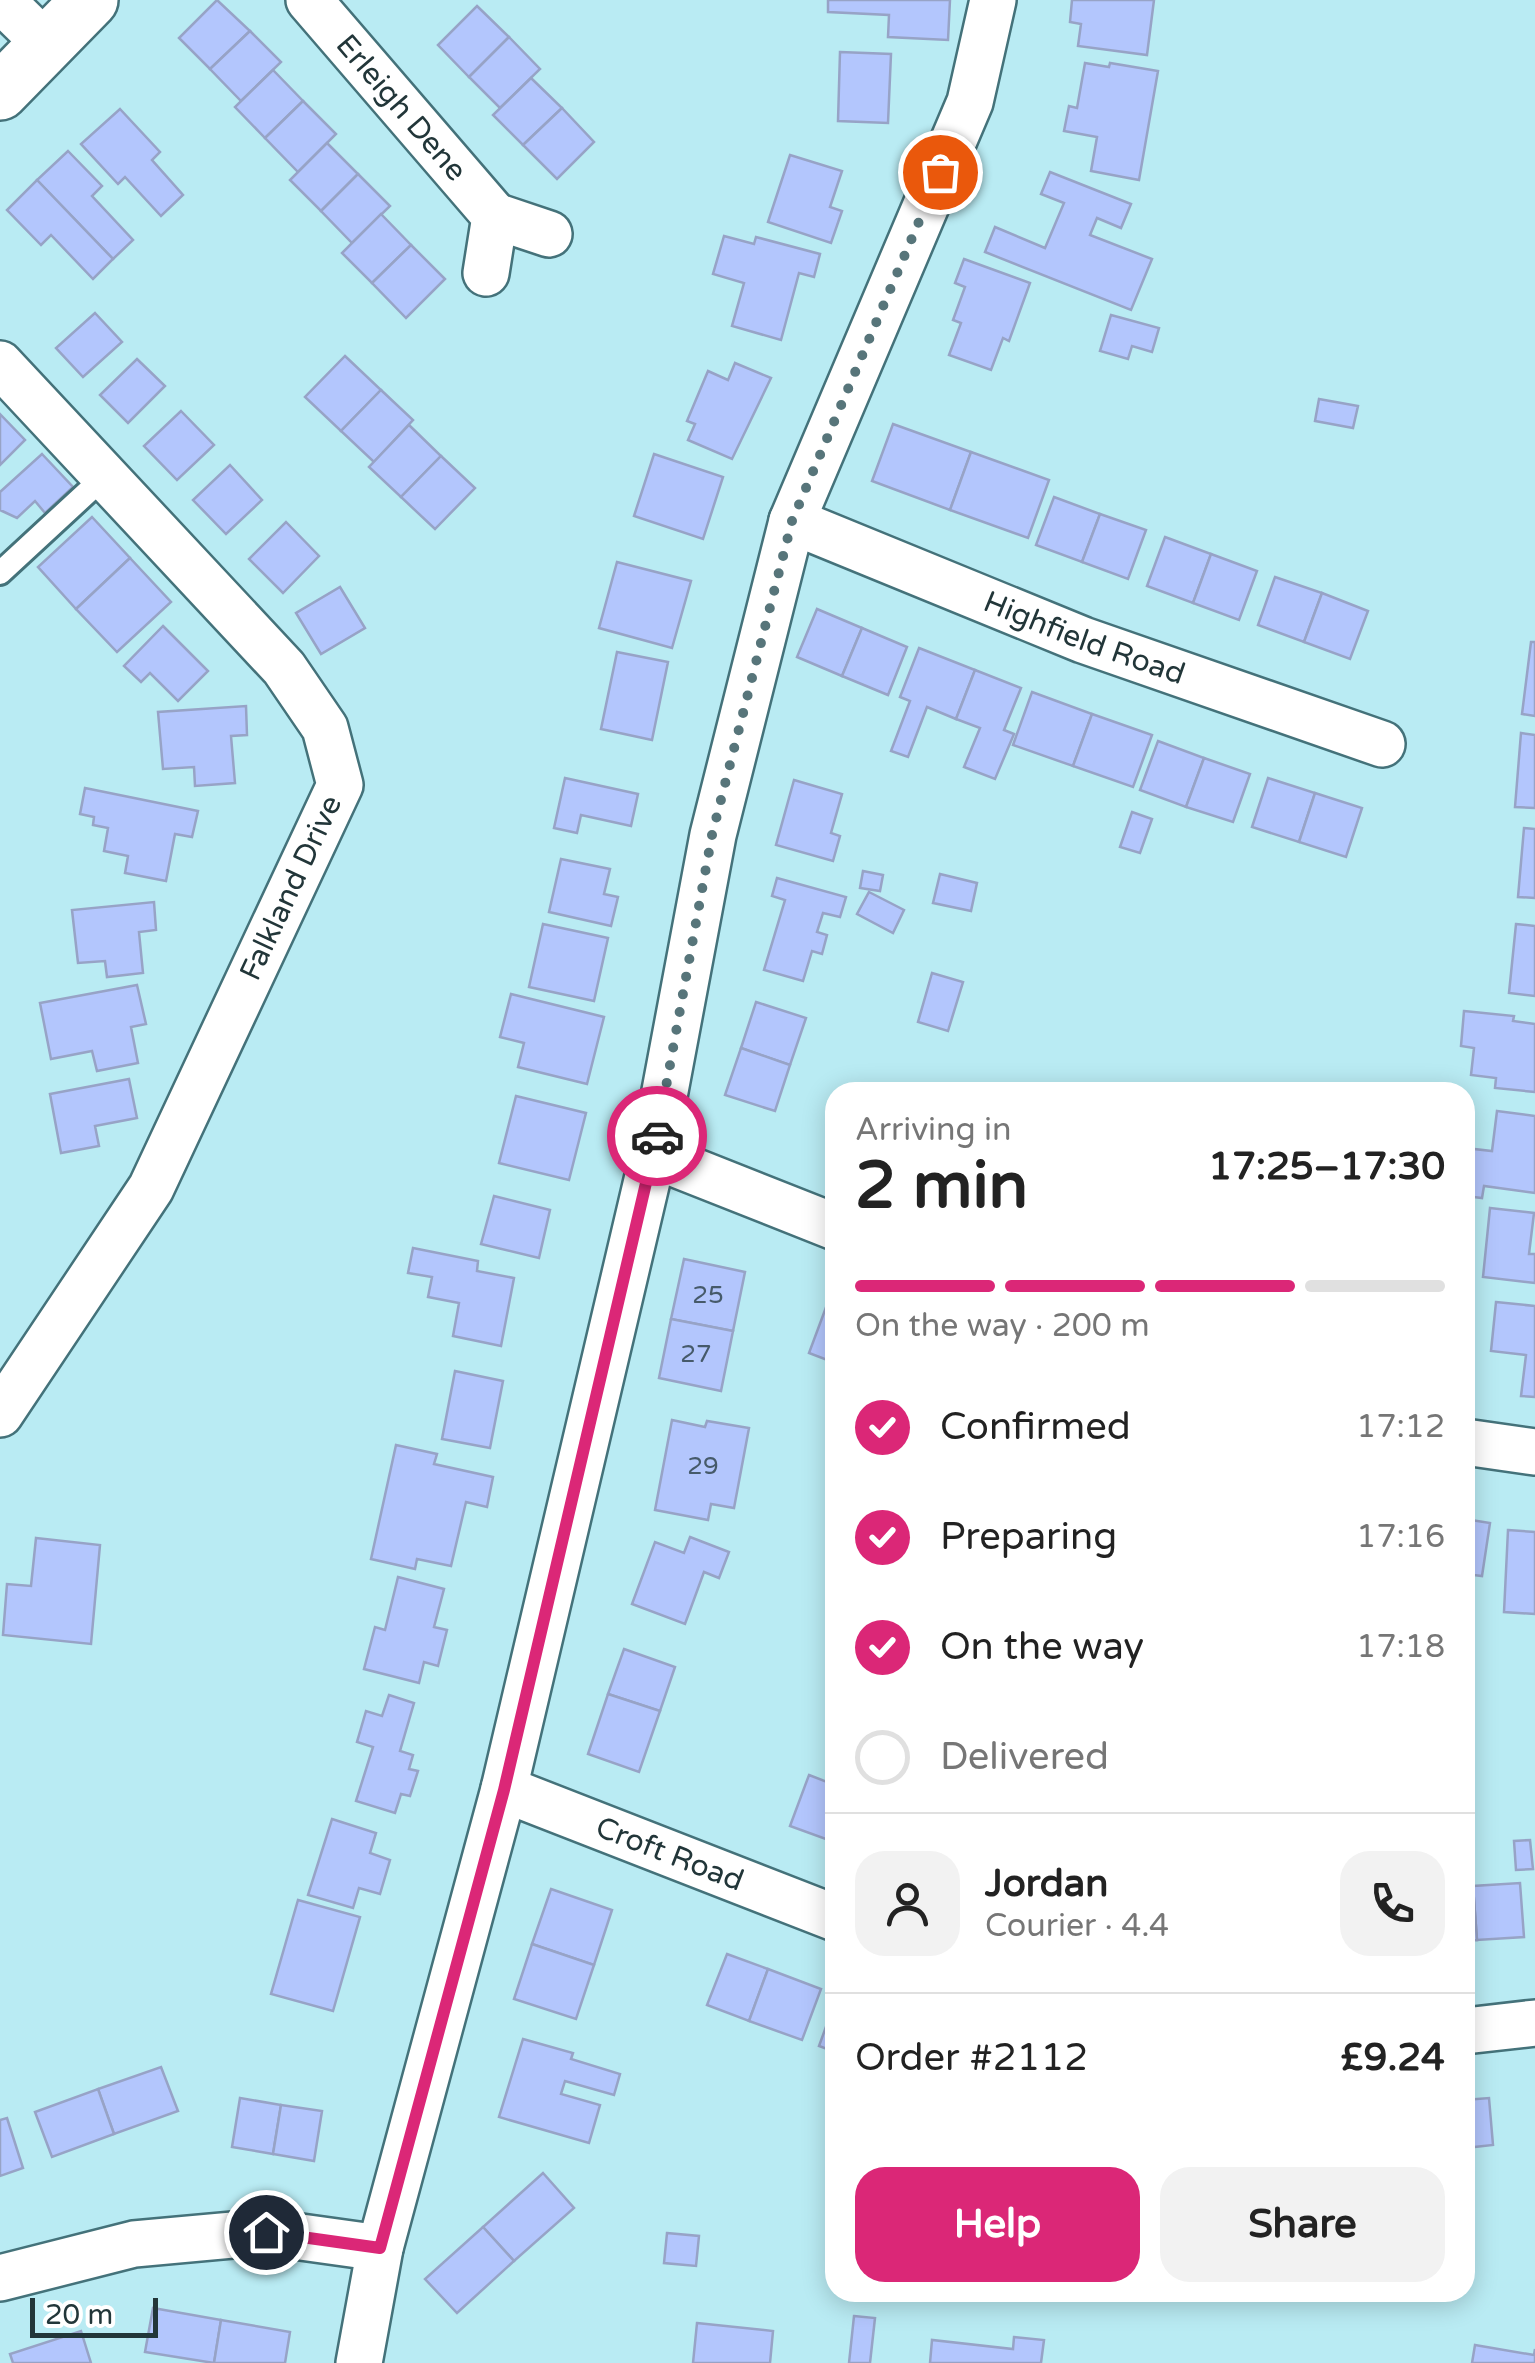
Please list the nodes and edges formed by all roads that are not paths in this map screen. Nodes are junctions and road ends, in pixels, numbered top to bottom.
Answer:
1 (2, 0) edge
2 (90, 0) edge
3 (309, 0) edge
4 (993, 0) edge
5 (46, 45) junction
6 (0, 92) edge
7 (495, 216) junction
8 (549, 234) dead end
9 (486, 272) dead end
10 (0, 364) edge
11 (106, 475) junction
12 (792, 521) junction
13 (0, 574) edge
14 (1382, 744) dead end
15 (653, 1155) junction
16 (825, 1223) edge
17 (0, 1414) edge
18 (1475, 1443) edge
19 (1535, 1452) edge
20 (504, 1790) junction
21 (825, 1914) edge
22 (1535, 2023) edge
23 (1475, 2030) edge
24 (380, 2248) junction
25 (0, 2278) edge
26 (358, 2363) edge

1 - 5 street
2 - 5 main road
3 - 7 street, Erleigh Dene
4 - 12 street
5 - 6 main road
7 - 8 street
7 - 9 street
10 - 11 street, Falkland Drive
11 - 13 lane
11 - 17 street, Falkland Drive
12 - 14 street, Highfield Road
12 - 15 street
15 - 16 street
15 - 20 street
18 - 19 street
20 - 21 street, Croft Road
20 - 24 street
22 - 23 street
24 - 25 street
24 - 26 street

